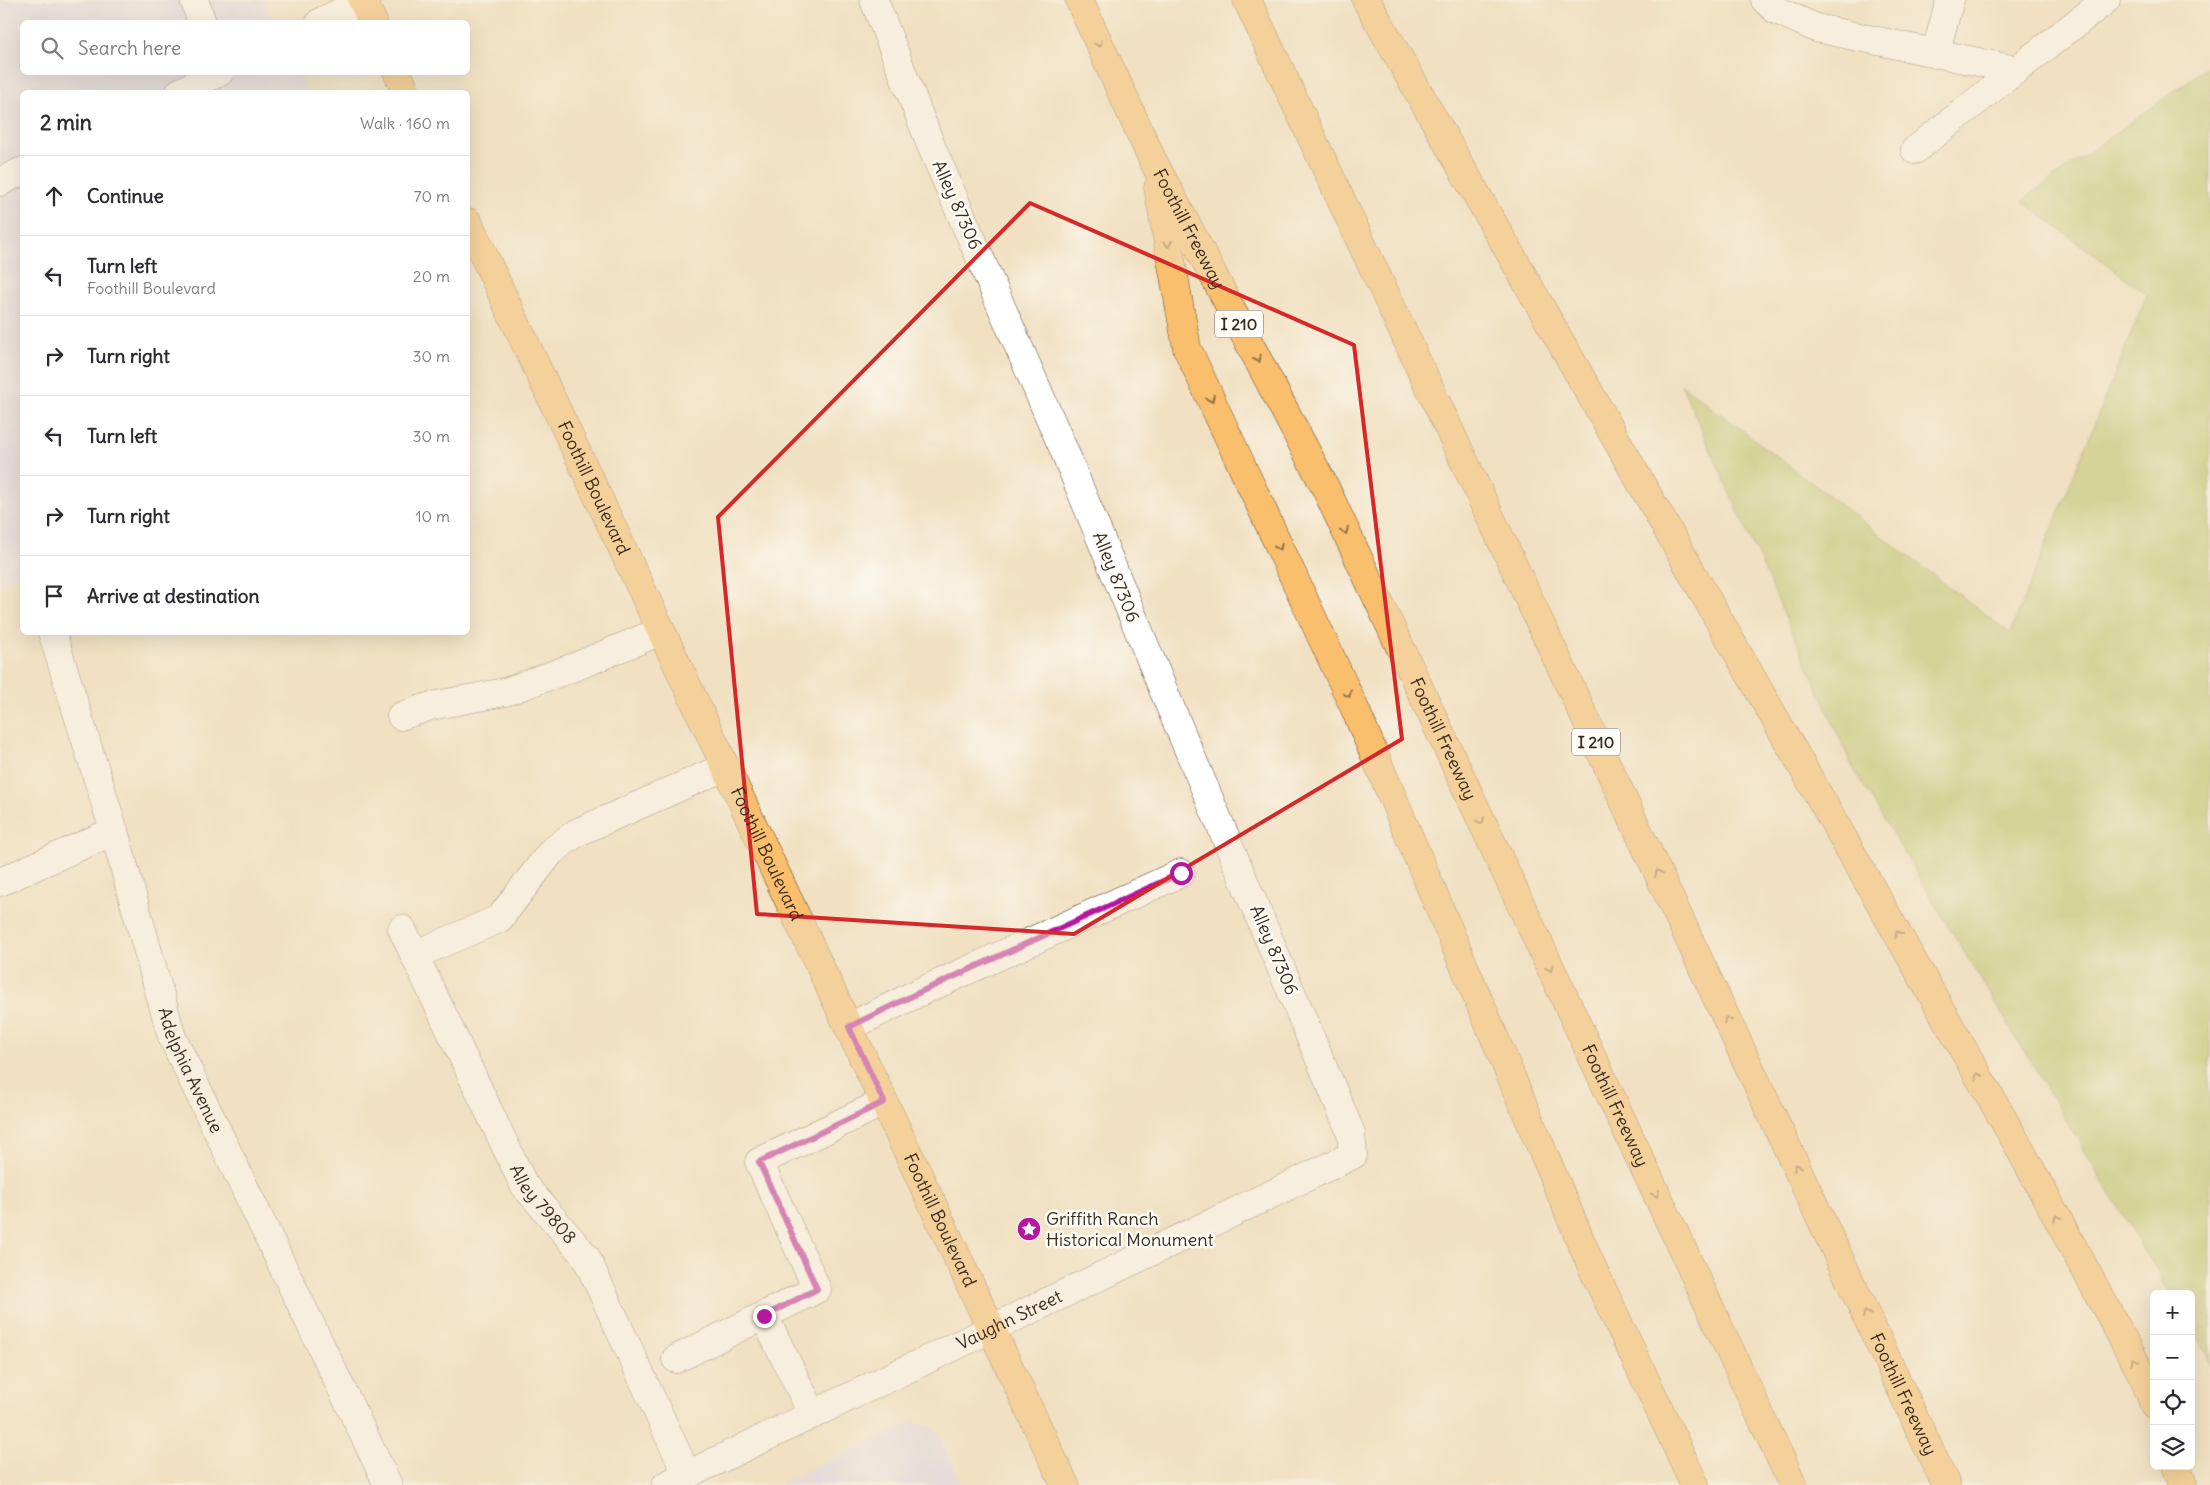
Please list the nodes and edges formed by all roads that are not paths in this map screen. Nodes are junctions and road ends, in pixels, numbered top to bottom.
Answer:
1 (194, 0) edge
2 (874, 0) edge
3 (1079, 0) edge
4 (1247, 0) edge
5 (1366, 0) edge
6 (1765, 0) edge
7 (1950, 0) edge
8 (2106, 0) edge
9 (366, 8) edge
10 (201, 20) edge
11 (327, 20) edge
12 (1935, 54) junction
13 (2016, 70) junction
14 (212, 75) edge
15 (398, 75) edge
16 (189, 84) edge
17 (405, 90) edge
18 (1916, 150) dead end
19 (1154, 162) junction
20 (20, 172) edge
21 (0, 182) edge
22 (470, 226) edge
23 (661, 631) junction
24 (53, 635) edge
25 (401, 716) dead end
26 (725, 767) junction
27 (114, 831) junction
28 (1181, 873) dead end
29 (0, 882) edge
30 (402, 929) dead end
31 (414, 955) junction
32 (849, 1027) junction
33 (884, 1102) junction
34 (1353, 1155) joint
35 (764, 1316) junction
36 (992, 1330) junction
37 (676, 1359) dead end
38 (2150, 1394) edge
39 (813, 1415) junction
40 (2177, 1470) edge
41 (676, 1480) edge
42 (388, 1485) edge
43 (1065, 1485) edge
44 (1695, 1485) edge
45 (1793, 1485) edge
46 (1946, 1485) edge
47 (2183, 1485) edge

1 - 10 street
2 - 34 street, Alley 87306
3 -> 19 main road, Foothill Freeway / I 210
46 -> 4 main road, Foothill Freeway / I 210
38 -> 5 main road
6 - 12 street
7 - 12 street
8 - 13 street
9 - 11 street
12 - 13 street
13 - 18 street
14 - 16 street
15 - 17 main road
19 -> 44 main road
19 -> 45 main road, Foothill Freeway / I 210
20 - 21 street
22 - 23 main road, Foothill Boulevard
23 - 25 street
23 - 26 main road, Foothill Boulevard
24 - 27 street, Adelphia Avenue
26 - 31 street
26 - 32 main road, Foothill Boulevard
27 - 29 street
27 - 42 street, Adelphia Avenue
28 - 32 street
30 - 31 street, Alley 79808
31 - 41 street, Alley 79808
32 - 33 main road, Foothill Boulevard
33 - 35 street
33 - 36 main road, Foothill Boulevard
34 - 36 street, Vaughn Street
35 - 37 street
35 - 39 street
36 - 39 street, Vaughn Street
36 - 43 main road, Foothill Boulevard
39 - 41 street, Vaughn Street
40 - 47 main road

